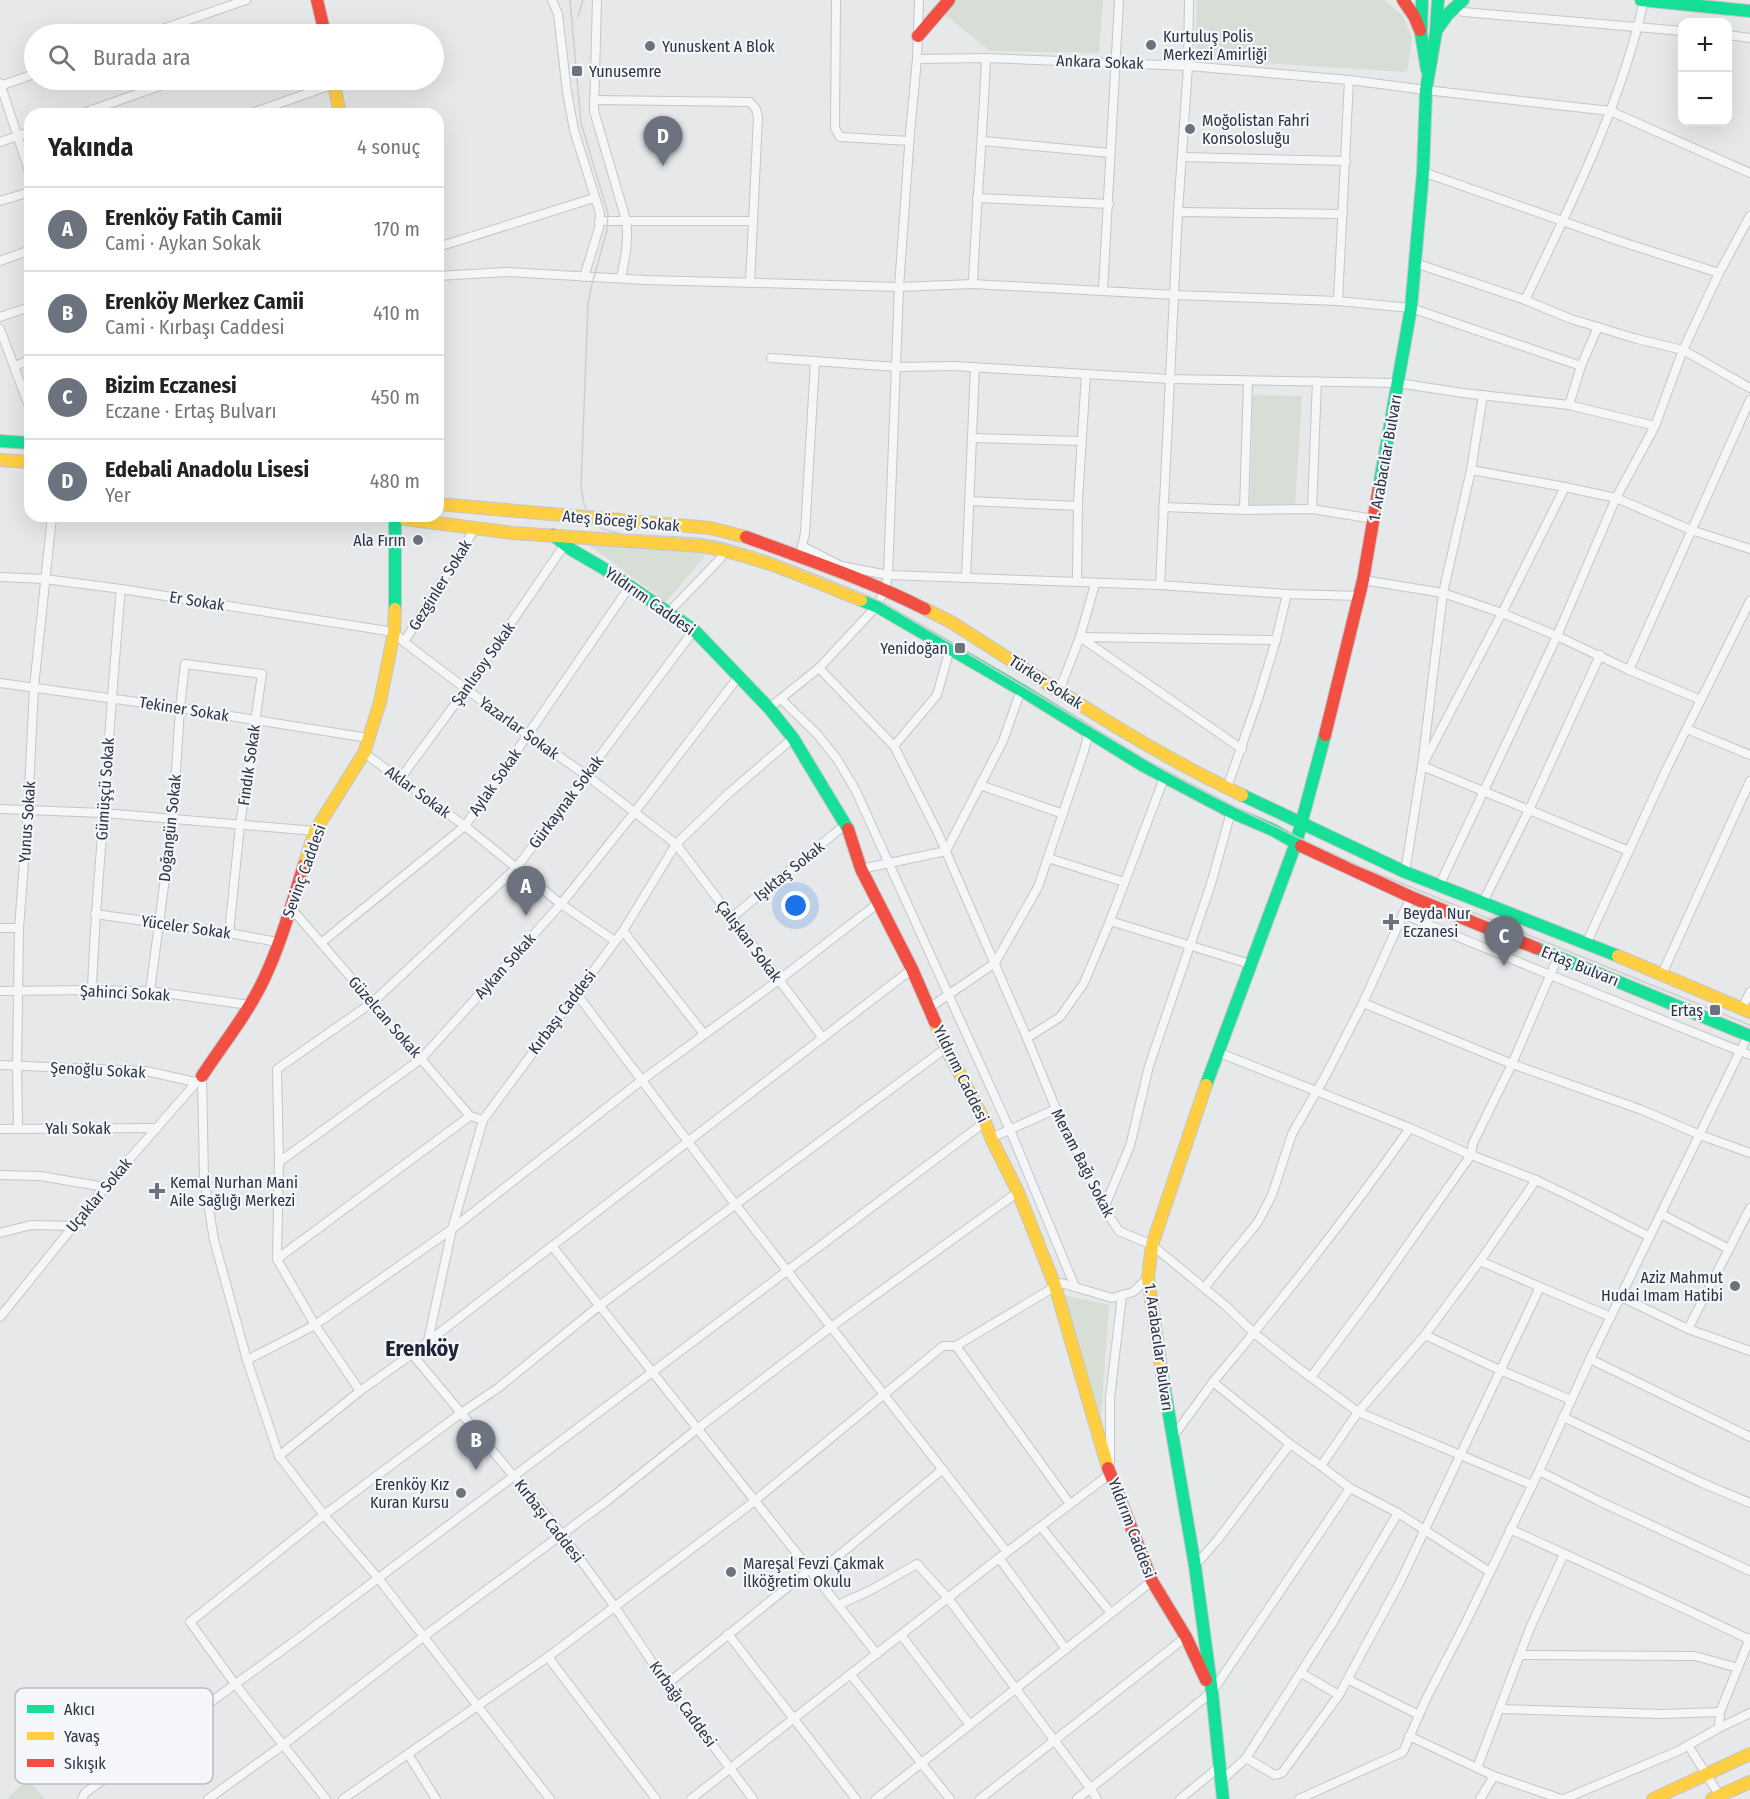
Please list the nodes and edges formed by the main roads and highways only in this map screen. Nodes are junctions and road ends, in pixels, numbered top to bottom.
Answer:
1 (317, 0) edge
2 (949, 0) edge
3 (1403, 0) edge
4 (1422, 0) edge
5 (1438, 0) edge
6 (1642, 0) edge
7 (1463, 6) edge
8 (1750, 11) edge
9 (323, 24) edge
10 (1436, 32) junction
11 (1421, 34) junction
12 (918, 36) road end
13 (1428, 74) junction
14 (336, 90) edge
15 (339, 108) edge
16 (0, 441) edge
17 (24, 442) edge
18 (0, 460) edge
19 (24, 462) edge
20 (444, 505) edge
21 (502, 511) junction
22 (394, 522) edge
23 (432, 522) edge
24 (513, 532) junction
25 (553, 535) junction
26 (568, 548) junction
27 (801, 552) joint
28 (878, 608) joint
29 (1288, 817) joint
30 (1299, 833) junction
31 (1281, 834) joint
32 (1746, 1010) edge
33 (1749, 1036) edge
34 (199, 1079) road end
35 (1212, 1692) junction
36 (1750, 1754) edge
37 (1750, 1782) edge
38 (1718, 1798) edge
39 (1222, 1799) edge
40 (1653, 1799) edge

1 - 9 main road
2 - 12 main road
3 - 11 main road
4 - 11 main road, 1. Arabacılar Bulvarı
5 - 10 main road, 1. Arabacılar Bulvarı
6 - 8 main road
7 - 10 main road
10 - 13 main road, 1. Arabacılar Bulvarı
11 - 13 main road, 1. Arabacılar Bulvarı
13 - 30 main road, 1. Arabacılar Bulvarı
14 - 15 main road
16 - 17 main road
18 - 19 main road
20 - 21 main road, Ateş Böceği Sokak
21 - 25 main road
21 - 27 main road, Ateş Böceği Sokak
22 - 34 main road, Sevinç Caddesi
23 - 24 main road
24 - 25 main road, Ateş Böceği Sokak
24 - 26 main road
25 - 26 main road
25 - 28 main road, Ateş Böceği Sokak
26 - 35 main road, Yıldırım Caddesi
27 - 29 main road, Türker Sokak
28 - 31 main road, Türker Sokak
29 - 30 main road, Ertaş Bulvarı
30 - 31 main road, Ertaş Bulvarı
30 - 32 main road, Ertaş Bulvarı
30 - 33 main road, Ertaş Bulvarı
30 - 35 main road, 1. Arabacılar Bulvarı
35 - 39 main road, 1. Arabacılar Bulvarı
36 - 40 main road
37 - 38 main road

